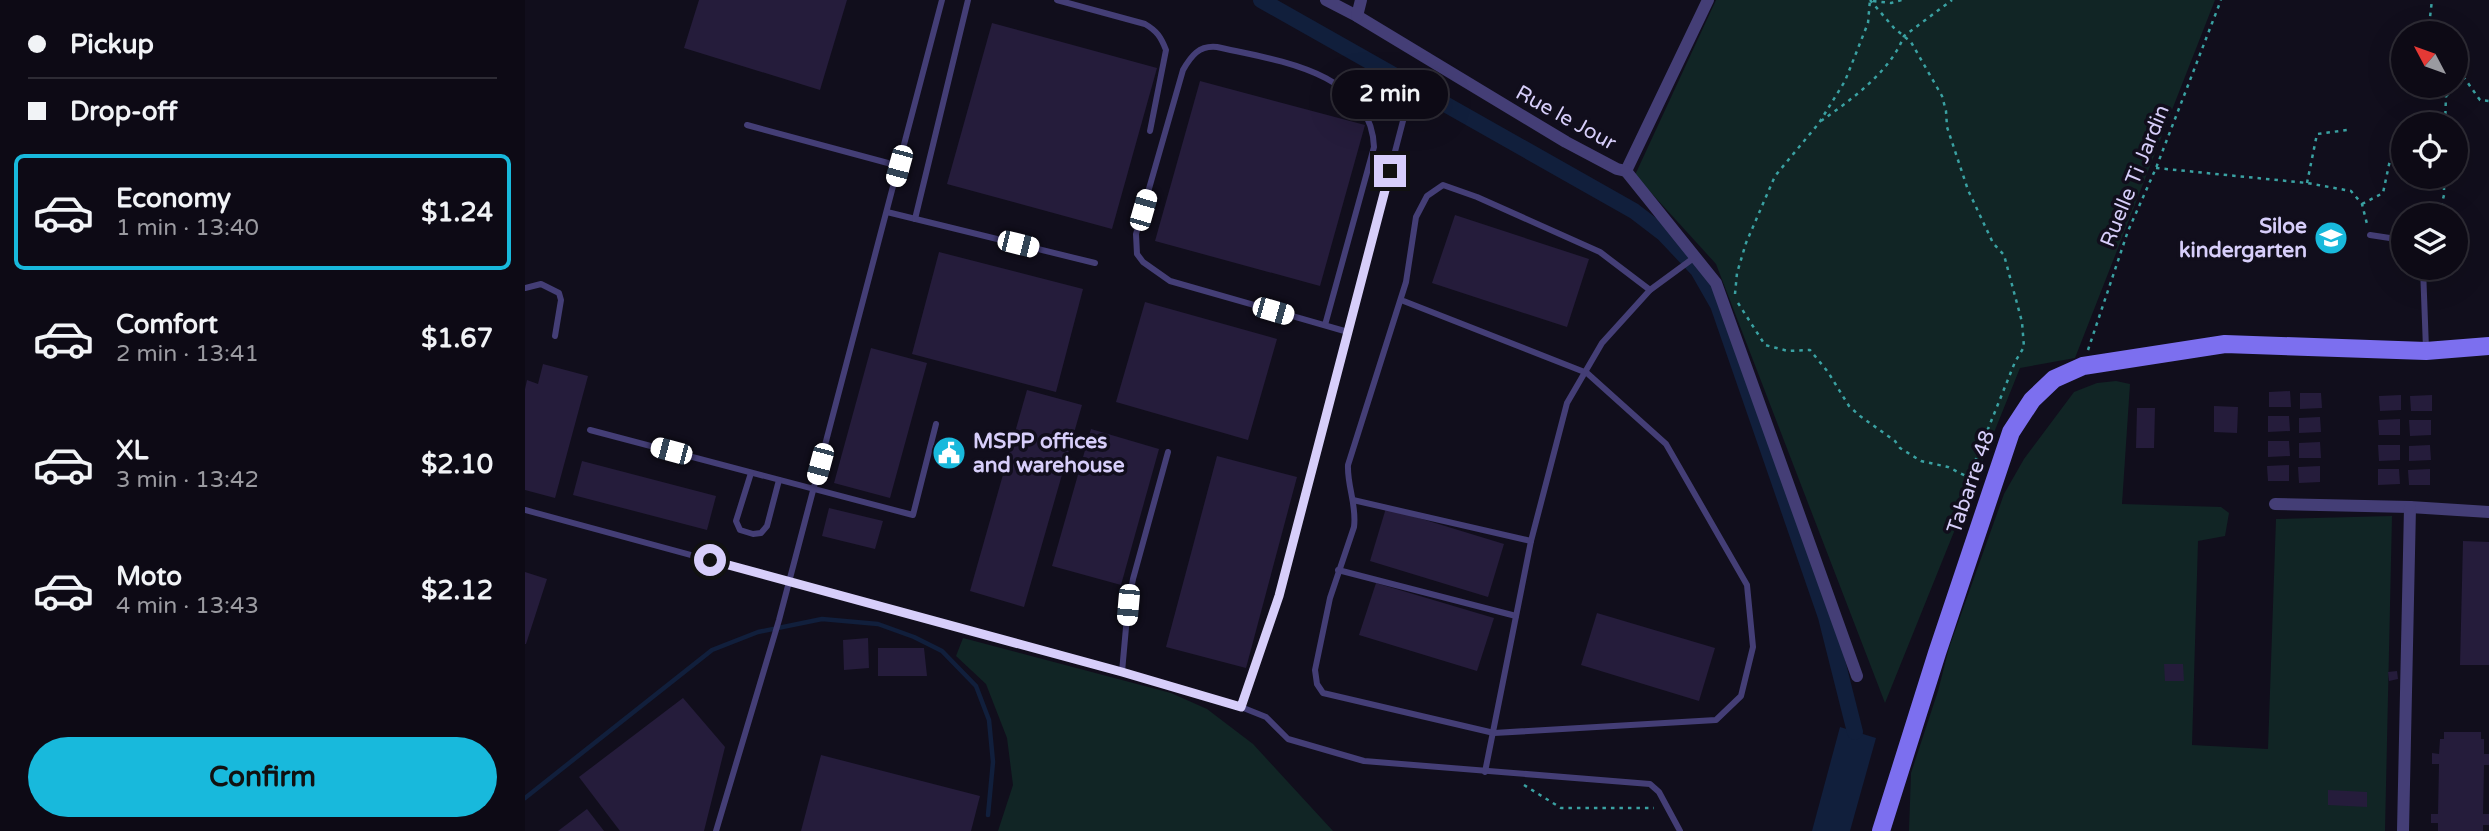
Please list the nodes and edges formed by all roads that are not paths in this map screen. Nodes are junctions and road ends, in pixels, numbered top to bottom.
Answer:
1 (942, 0) edge
2 (968, 0) edge
3 (1057, 0) edge
4 (1326, 0) edge
5 (1361, 0) edge
6 (1708, 0) edge
7 (1357, 16) junction
8 (1404, 117) dead end
9 (747, 125) dead end
10 (1150, 131) dead end
11 (899, 166) junction
12 (1626, 171) junction
13 (887, 212) junction
14 (915, 219) junction
15 (2370, 235) road end
16 (2391, 238) edge
17 (1696, 256) junction
18 (1095, 263) dead end
19 (2423, 280) edge
20 (525, 288) edge
21 (1650, 290) junction
22 (1401, 300) junction
23 (1325, 325) junction
24 (1348, 332) junction
25 (555, 336) dead end
26 (2489, 346) edge
27 (2426, 351) junction
28 (1587, 373) junction
29 (936, 424) dead end
30 (590, 430) dead end
31 (1168, 452) dead end
32 (751, 473) junction
33 (779, 480) junction
34 (813, 489) junction
35 (1353, 500) junction
36 (2275, 504) dead end
37 (2410, 507) junction
38 (525, 510) edge
39 (2489, 512) edge
40 (1531, 541) junction
41 (1338, 570) junction
42 (789, 581) junction
43 (1517, 616) junction
44 (1122, 672) junction
45 (1857, 676) dead end
46 (1241, 707) junction
47 (1494, 733) junction
48 (1485, 772) junction
49 (716, 831) edge
50 (1679, 831) edge
51 (1881, 831) edge
52 (2403, 831) edge

1 - 11 lane
2 - 14 lane
3 - 10 lane
4 - 7 street, Rue le Jour
5 - 7 street
6 - 12 street, Rue le Jour
7 - 12 street, Rue le Jour
8 - 24 lane
9 - 11 lane
11 - 13 lane
12 - 17 street
13 - 14 lane
13 - 34 lane
14 - 18 lane
15 - 16 lane
17 - 21 lane
17 - 45 street
19 - 27 lane
20 - 25 lane
21 - 22 lane
21 - 28 lane
22 - 28 lane
22 - 35 lane
23 - 23 lane
23 - 24 lane
24 - 46 lane
26 - 27 street, Tabarre 48
27 - 51 street, Tabarre 48
28 - 40 lane
28 - 47 lane
29 - 34 lane
30 - 32 lane
31 - 44 lane
32 - 33 lane
32 - 33 lane
33 - 34 lane
34 - 42 lane
35 - 40 lane
35 - 41 lane
36 - 37 street
37 - 39 street
37 - 52 street
38 - 42 lane
40 - 43 lane
41 - 43 lane
41 - 47 lane
42 - 44 lane
42 - 49 lane
43 - 47 lane
44 - 46 lane
46 - 48 lane
47 - 48 lane
48 - 50 lane

